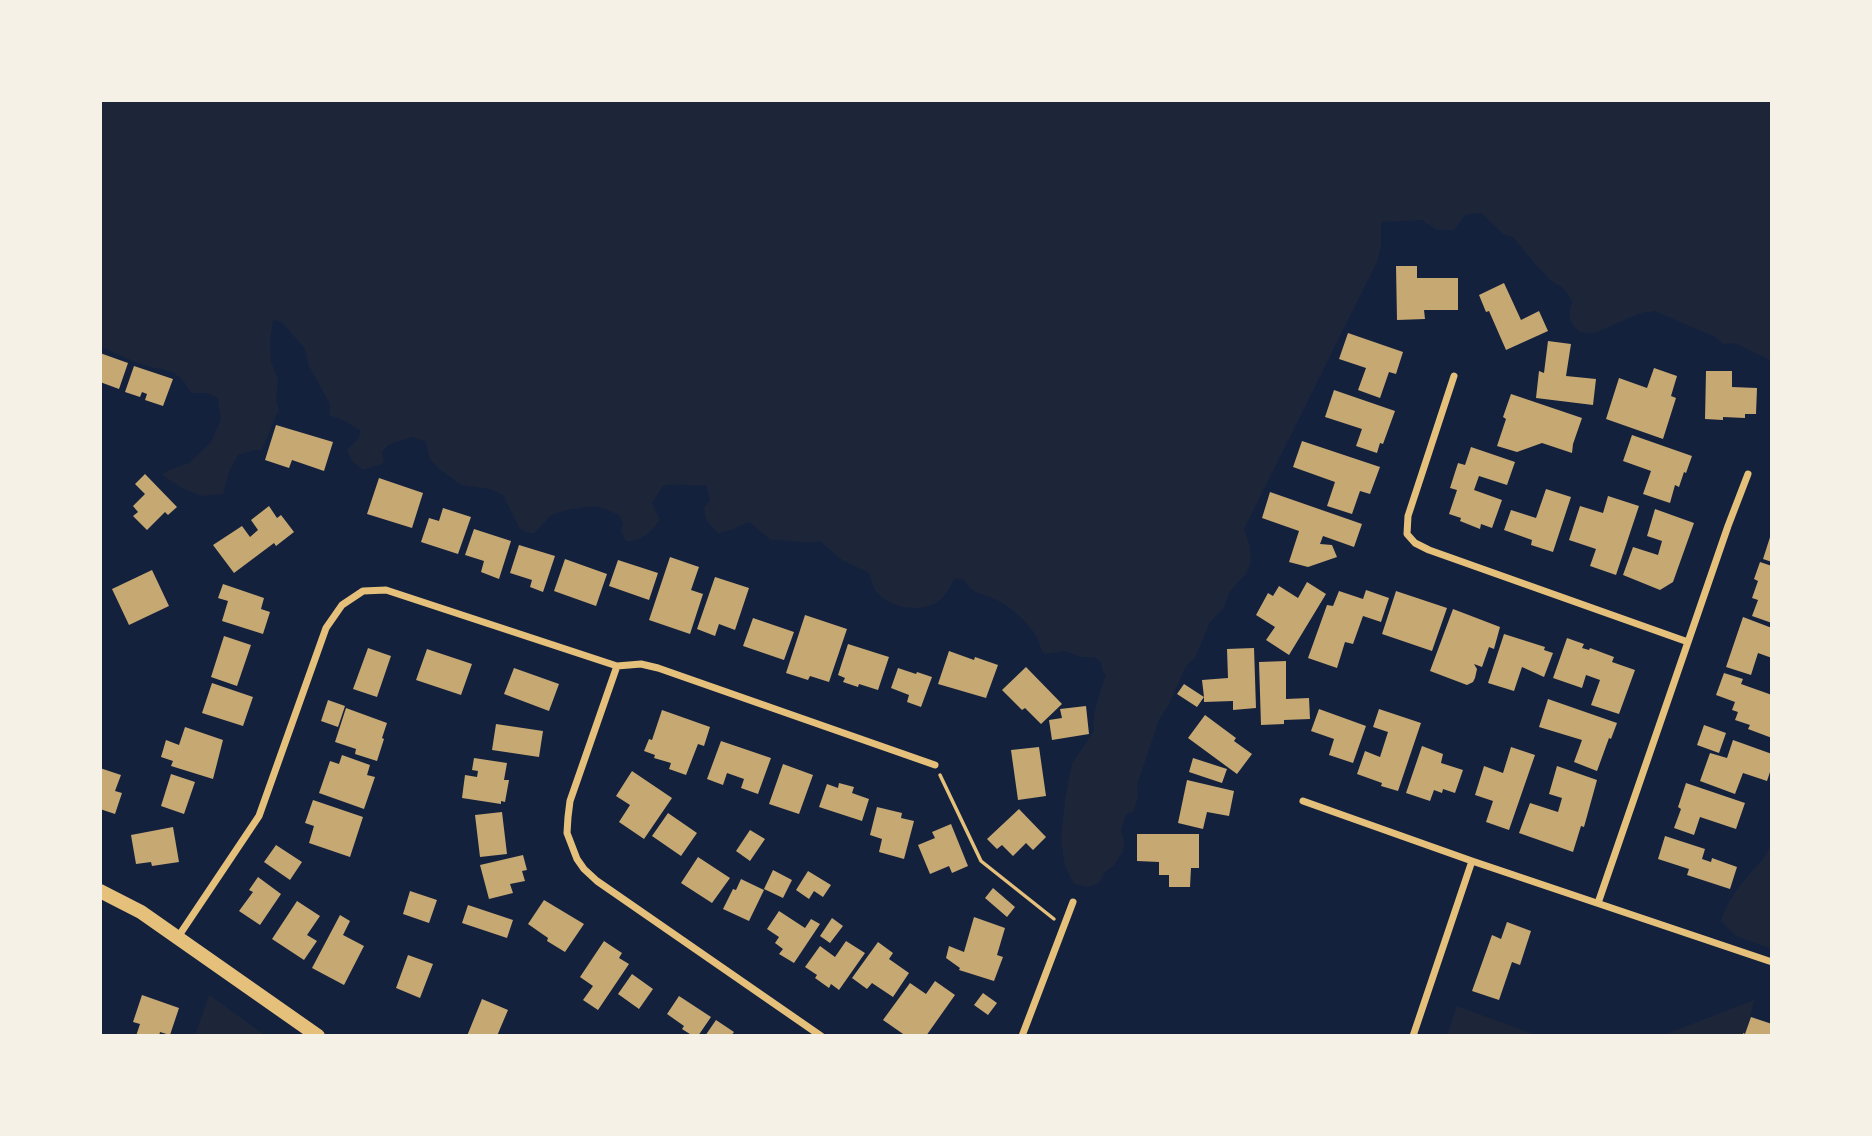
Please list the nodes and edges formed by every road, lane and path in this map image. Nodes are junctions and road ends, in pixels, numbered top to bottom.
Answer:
1 (1454, 376) dead end
2 (1748, 474) dead end
3 (1688, 642) junction
4 (617, 666) junction
5 (935, 765) joint
6 (1303, 801) dead end
7 (1472, 861) junction
8 (100, 891) edge
9 (1073, 902) dead end
10 (1598, 903) junction
11 (1063, 927) junction
12 (178, 937) junction
13 (1772, 962) edge
14 (317, 1036) edge
15 (821, 1036) edge
16 (1022, 1036) edge
17 (1413, 1036) edge

1 - 3 street
2 - 3 street
3 - 10 street
4 - 5 street
4 - 12 street
4 - 15 street
5 - 11 path
6 - 7 street
7 - 10 street
7 - 17 street
8 - 12 main road
9 - 11 street
10 - 13 street
11 - 16 street
12 - 14 main road

